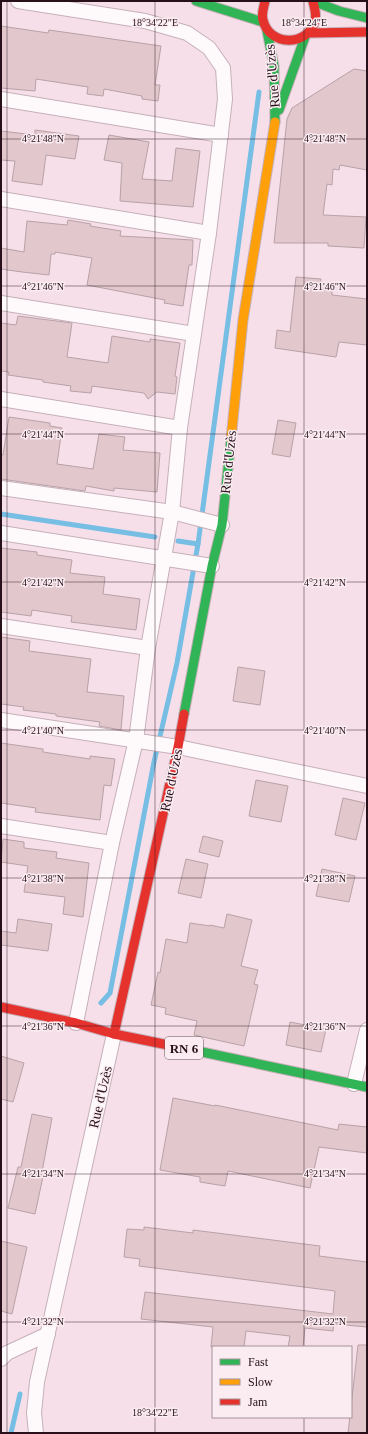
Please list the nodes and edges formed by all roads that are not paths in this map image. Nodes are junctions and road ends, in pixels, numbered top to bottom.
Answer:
1 (18, 1) edge
2 (196, 1) edge
3 (265, 1) edge
4 (313, 1) edge
5 (367, 18) edge
6 (265, 27) junction
7 (367, 32) edge
8 (307, 35) junction
9 (1, 99) edge
10 (275, 122) junction
11 (221, 135) junction
12 (1, 199) edge
13 (209, 233) junction
14 (1, 303) edge
15 (194, 334) junction
16 (1, 399) edge
17 (180, 428) junction
18 (1, 488) edge
19 (172, 512) junction
20 (222, 526) junction
21 (1, 533) edge
22 (164, 559) junction
23 (212, 566) junction
24 (1, 626) edge
25 (148, 648) junction
26 (1, 720) edge
27 (136, 740) junction
28 (178, 747) junction
29 (367, 786) edge
30 (1, 826) edge
31 (112, 843) junction
32 (1, 1007) edge
33 (76, 1023) junction
34 (367, 1030) edge
35 (114, 1034) junction
36 (360, 1085) edge
37 (48, 1334) junction
38 (1, 1359) edge
39 (36, 1433) edge

1 - 11 street
2 - 6 street
3 - 6 street, Rue d'Uzès
4 - 5 street
4 - 8 street, Rue d'Uzès
6 - 8 street
6 - 10 street, Rue d'Uzès
7 - 8 street
8 - 10 street, Rue d'Uzès
9 - 11 street
10 - 20 street, Rue d'Uzès
11 - 13 street
12 - 13 street
13 - 15 street
14 - 15 street
15 - 17 street
16 - 17 street
17 - 19 street
18 - 19 street
19 - 20 street
19 - 22 street
20 - 23 street, Rue d'Uzès
21 - 22 street
22 - 23 street
22 - 25 street
23 - 28 street, Rue d'Uzès
24 - 25 street
25 - 27 street
26 - 27 street
27 - 28 street
27 - 31 street
28 - 29 street
28 - 35 street, Rue d'Uzès
30 - 31 street
31 - 33 street
32 - 33 street, RN 6
33 - 35 street, RN 6
34 - 36 street
35 - 36 street, RN 6
35 - 37 street, Rue d'Uzès
37 - 38 street
37 - 39 street, Rue d'Uzès

